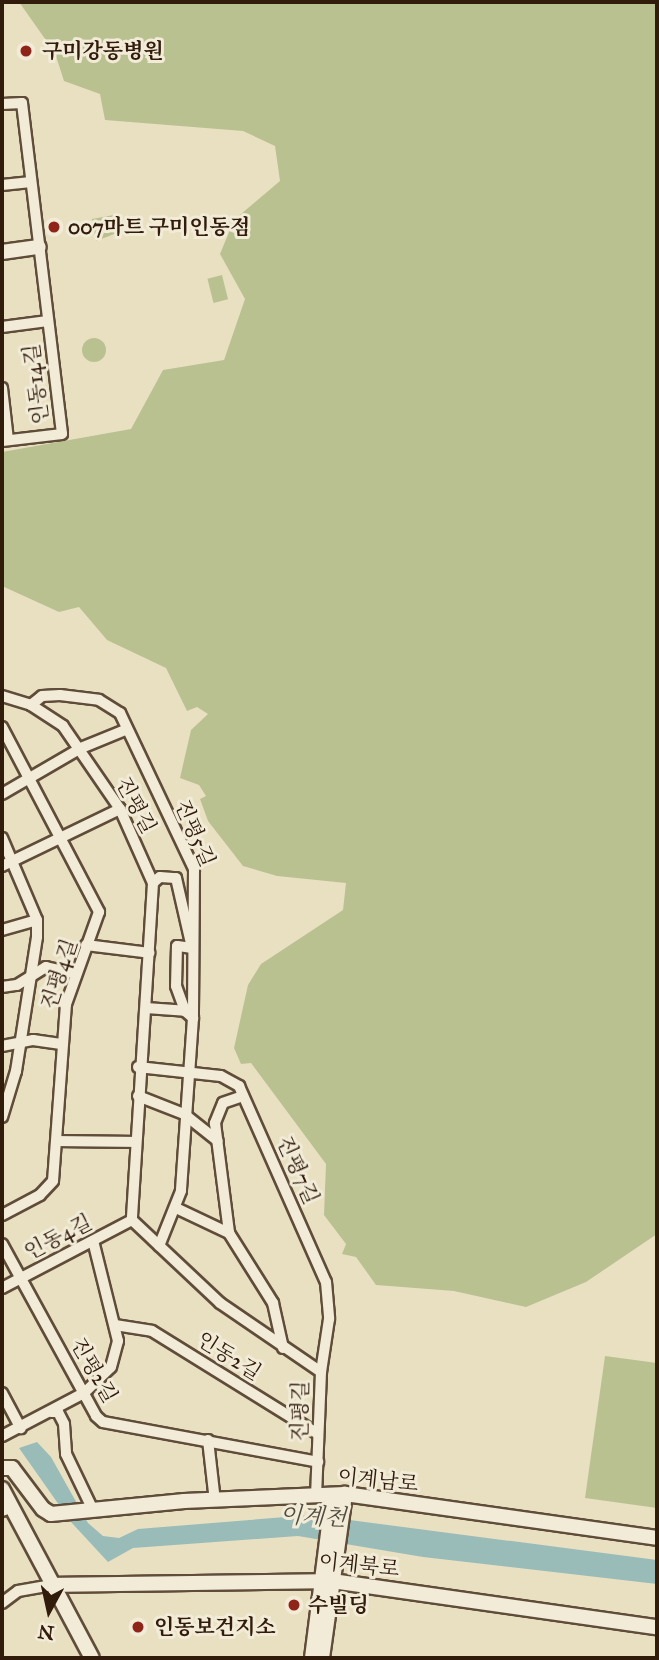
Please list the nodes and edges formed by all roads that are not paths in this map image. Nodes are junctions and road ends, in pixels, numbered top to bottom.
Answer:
1 (2, 104) edge
2 (31, 182) junction
3 (2, 185) edge
4 (39, 247) junction
5 (2, 252) edge
6 (48, 321) junction
7 (2, 327) edge
8 (2, 388) edge
9 (5, 441) edge
10 (2, 696) edge
11 (31, 705) junction
12 (2, 727) edge
13 (125, 730) junction
14 (81, 748) junction
15 (28, 777) junction
16 (2, 794) edge
17 (120, 809) junction
18 (59, 836) junction
19 (2, 838) edge
20 (13, 861) junction
21 (2, 866) edge
22 (153, 883) junction
23 (37, 920) junction
24 (2, 930) edge
25 (86, 945) junction
26 (192, 948) junction
27 (150, 953) junction
28 (76, 974) junction
29 (31, 975) junction
30 (2, 987) edge
31 (146, 1008) junction
32 (189, 1014) junction
33 (63, 1044) junction
34 (2, 1046) edge
35 (18, 1046) junction
36 (138, 1067) junction
37 (189, 1073) junction
38 (138, 1096) junction
39 (243, 1096) junction
40 (184, 1114) junction
41 (2, 1117) edge
42 (59, 1141) junction
43 (218, 1141) junction
44 (136, 1142) junction
45 (176, 1208) junction
46 (2, 1215) edge
47 (132, 1220) junction
48 (229, 1233) junction
49 (93, 1241) junction
50 (2, 1244) edge
51 (159, 1246) junction
52 (20, 1278) junction
53 (2, 1288) edge
54 (115, 1325) junction
55 (284, 1348) junction
56 (321, 1372) junction
57 (2, 1393) edge
58 (84, 1393) junction
59 (51, 1412) junction
60 (21, 1429) junction
61 (318, 1434) junction
62 (2, 1436) edge
63 (208, 1440) junction
64 (318, 1462) junction
65 (2, 1468) edge
66 (2, 1489) edge
67 (339, 1494) junction
68 (316, 1495) junction
69 (215, 1501) junction
70 (3, 1509) edge
71 (93, 1510) junction
72 (657, 1538) edge
73 (327, 1581) junction
74 (49, 1585) junction
75 (2, 1603) edge
76 (657, 1627) edge
77 (84, 1658) edge
78 (92, 1658) edge
79 (312, 1658) edge
80 (322, 1658) edge

1 - 2 street
2 - 3 street
2 - 4 street
4 - 5 street
4 - 6 street
6 - 7 street, 인동14길
6 - 9 street, 인동14길
8 - 9 street, 인동14길
10 - 11 street, 진평길
11 - 13 street, 진평5길
11 - 14 street, 진평길
12 - 15 street, 진평4길
13 - 14 street
13 - 26 street, 진평5길
14 - 15 street
14 - 17 street, 진평길
15 - 16 street
15 - 18 street, 진평4길
17 - 18 street
17 - 22 street, 진평길
18 - 20 street
18 - 25 street, 진평4길
19 - 20 street
20 - 21 street
20 - 23 street
22 - 26 street
22 - 27 street, 진평길
23 - 24 street
23 - 29 street
25 - 27 street
25 - 28 street, 진평4길
26 - 32 street, 진평5길
27 - 31 street, 진평길
28 - 29 street
28 - 33 street, 진평4길
29 - 30 street
29 - 35 street
31 - 32 street
31 - 36 street, 진평길
32 - 37 street, 진평5길
33 - 35 street
33 - 42 street, 진평4길
34 - 35 street
35 - 41 street
36 - 37 street, 진평7길
36 - 38 street, 진평길
37 - 39 street, 진평7길
37 - 40 street
38 - 40 street
38 - 44 street, 진평길
39 - 43 street
39 - 56 street, 진평7길
40 - 43 street
40 - 45 street
42 - 44 street
42 - 46 street, 진평4길
43 - 48 street
44 - 47 street, 진평길
45 - 48 street
45 - 51 street
47 - 49 street, 인동4길
47 - 51 street, 진평길
48 - 55 street
49 - 52 street, 인동4길
49 - 54 street
50 - 52 street, 진평2길
51 - 55 street, 진평길
52 - 53 street, 인동4길
52 - 58 street, 진평2길
54 - 58 street
54 - 61 street, 인동2길
55 - 56 street, 진평길
56 - 61 street, 진평길
57 - 60 street
58 - 59 street
58 - 63 street, 진평2길
59 - 60 street
59 - 71 street
60 - 62 street
61 - 64 street, 진평길
63 - 64 street, 진평2길
63 - 69 street
64 - 68 street, 진평길
65 - 71 street, 이계남로
66 - 74 street
67 - 68 street, 이계남로
67 - 72 street, 이계남로
67 - 73 street
68 - 69 street, 이계남로
69 - 71 street, 이계남로
70 - 74 street
73 - 74 street, 이계북로
73 - 76 street, 이계북로
73 - 79 street
73 - 80 street
74 - 75 street
74 - 77 street
74 - 78 street

